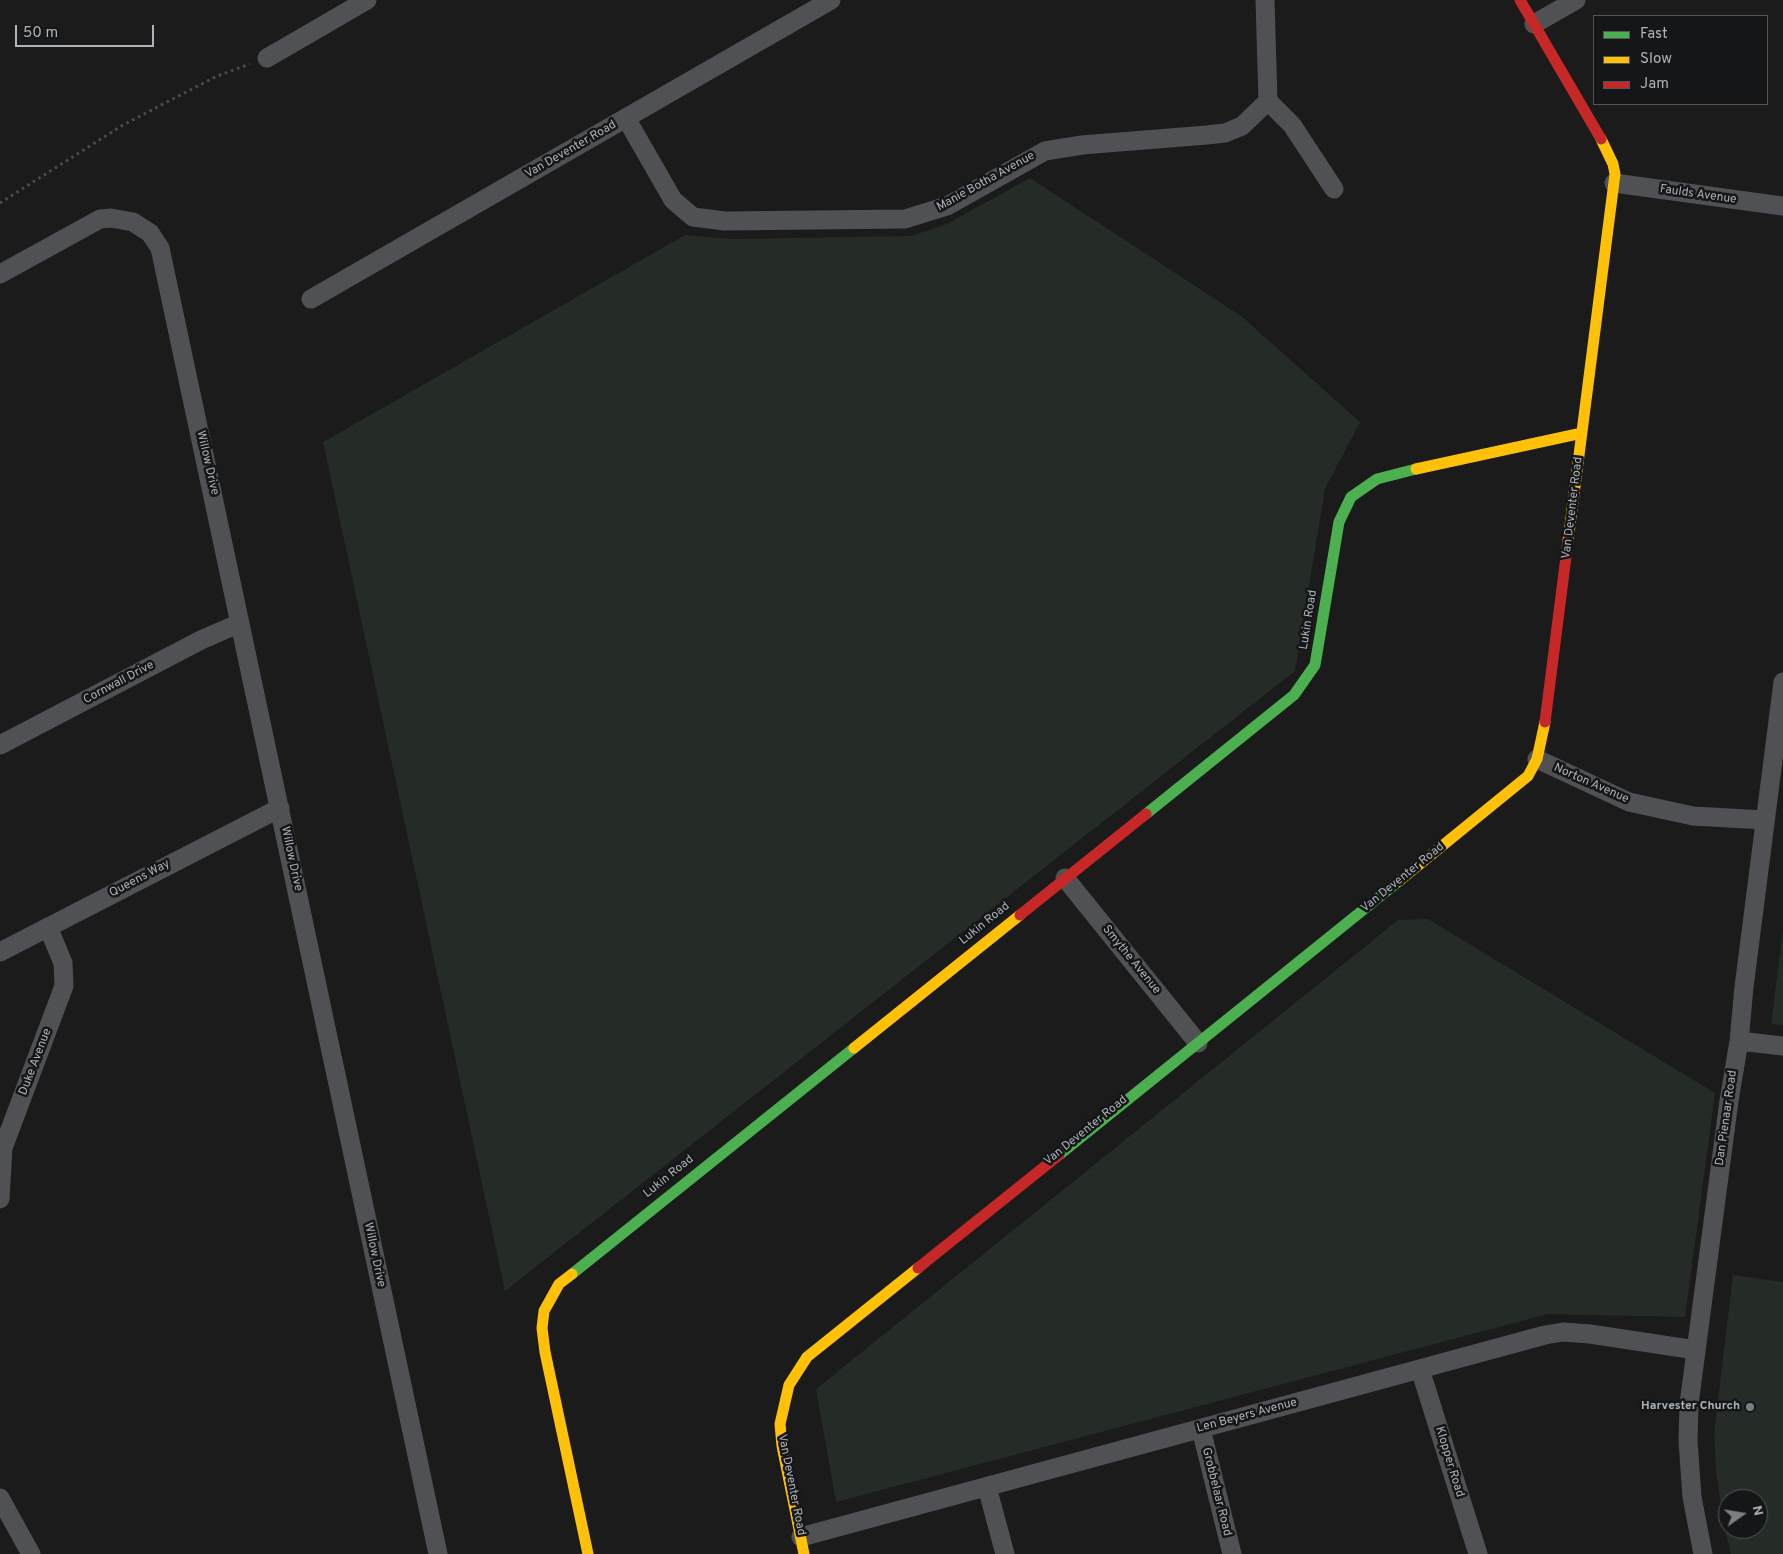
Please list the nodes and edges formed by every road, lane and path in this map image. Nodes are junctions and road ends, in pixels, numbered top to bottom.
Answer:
1 (367, 0) edge
2 (831, 0) edge
3 (1265, 0) edge
4 (1520, 0) edge
5 (1576, 0) edge
6 (1534, 24) junction
7 (267, 58) joint
8 (1268, 101) junction
9 (626, 118) junction
10 (1614, 183) junction
11 (1334, 189) dead end
12 (0, 203) edge
13 (1783, 206) edge
14 (0, 274) edge
15 (311, 299) dead end
16 (1582, 433) junction
17 (240, 623) junction
18 (1783, 682) edge
19 (0, 745) edge
20 (1537, 759) junction
21 (280, 808) junction
22 (1765, 820) junction
23 (1065, 878) junction
24 (48, 927) junction
25 (0, 952) edge
26 (1739, 1041) junction
27 (1198, 1043) junction
28 (1783, 1046) edge
29 (0, 1199) edge
30 (1696, 1350) junction
31 (1420, 1369) junction
32 (1200, 1429) junction
33 (987, 1488) junction
34 (0, 1498) edge
35 (803, 1546) edge
36 (31, 1554) edge
37 (438, 1554) edge
38 (588, 1554) edge
39 (1005, 1554) edge
40 (1232, 1554) edge
41 (1478, 1554) edge
42 (1703, 1554) edge

1 - 7 street
2 - 9 street, Van Deventer Road
3 - 8 street
4 - 6 street, Van Deventer Road
5 - 6 street
6 - 10 street, Van Deventer Road
7 - 12 path
8 - 9 street, Manie Botha Avenue
8 - 11 street
9 - 15 street, Van Deventer Road
10 - 13 street, Faulds Avenue
10 - 16 street, Van Deventer Road
14 - 17 street, Willow Drive
16 - 20 street, Van Deventer Road
16 - 23 street, Lukin Road
17 - 19 street, Cornwall Drive
17 - 21 street, Willow Drive
18 - 22 street, Dan Pienaar Road
20 - 22 street, Norton Avenue
20 - 27 street, Van Deventer Road
21 - 24 street, Queens Way
21 - 37 street, Willow Drive
22 - 26 street, Dan Pienaar Road
23 - 27 street, Smythe Avenue
23 - 38 street, Lukin Road
24 - 25 street, Queens Way
24 - 29 street, Duke Avenue
26 - 28 street
26 - 30 street, Dan Pienaar Road
27 - 35 street, Van Deventer Road
30 - 31 street, Len Beyers Avenue
30 - 42 street, Dan Pienaar Road
31 - 32 street, Len Beyers Avenue
31 - 41 street, Klopper Road
32 - 33 street, Len Beyers Avenue
32 - 40 street, Grobbelaar Road
33 - 35 street, Len Beyers Avenue
33 - 39 street
34 - 36 street

